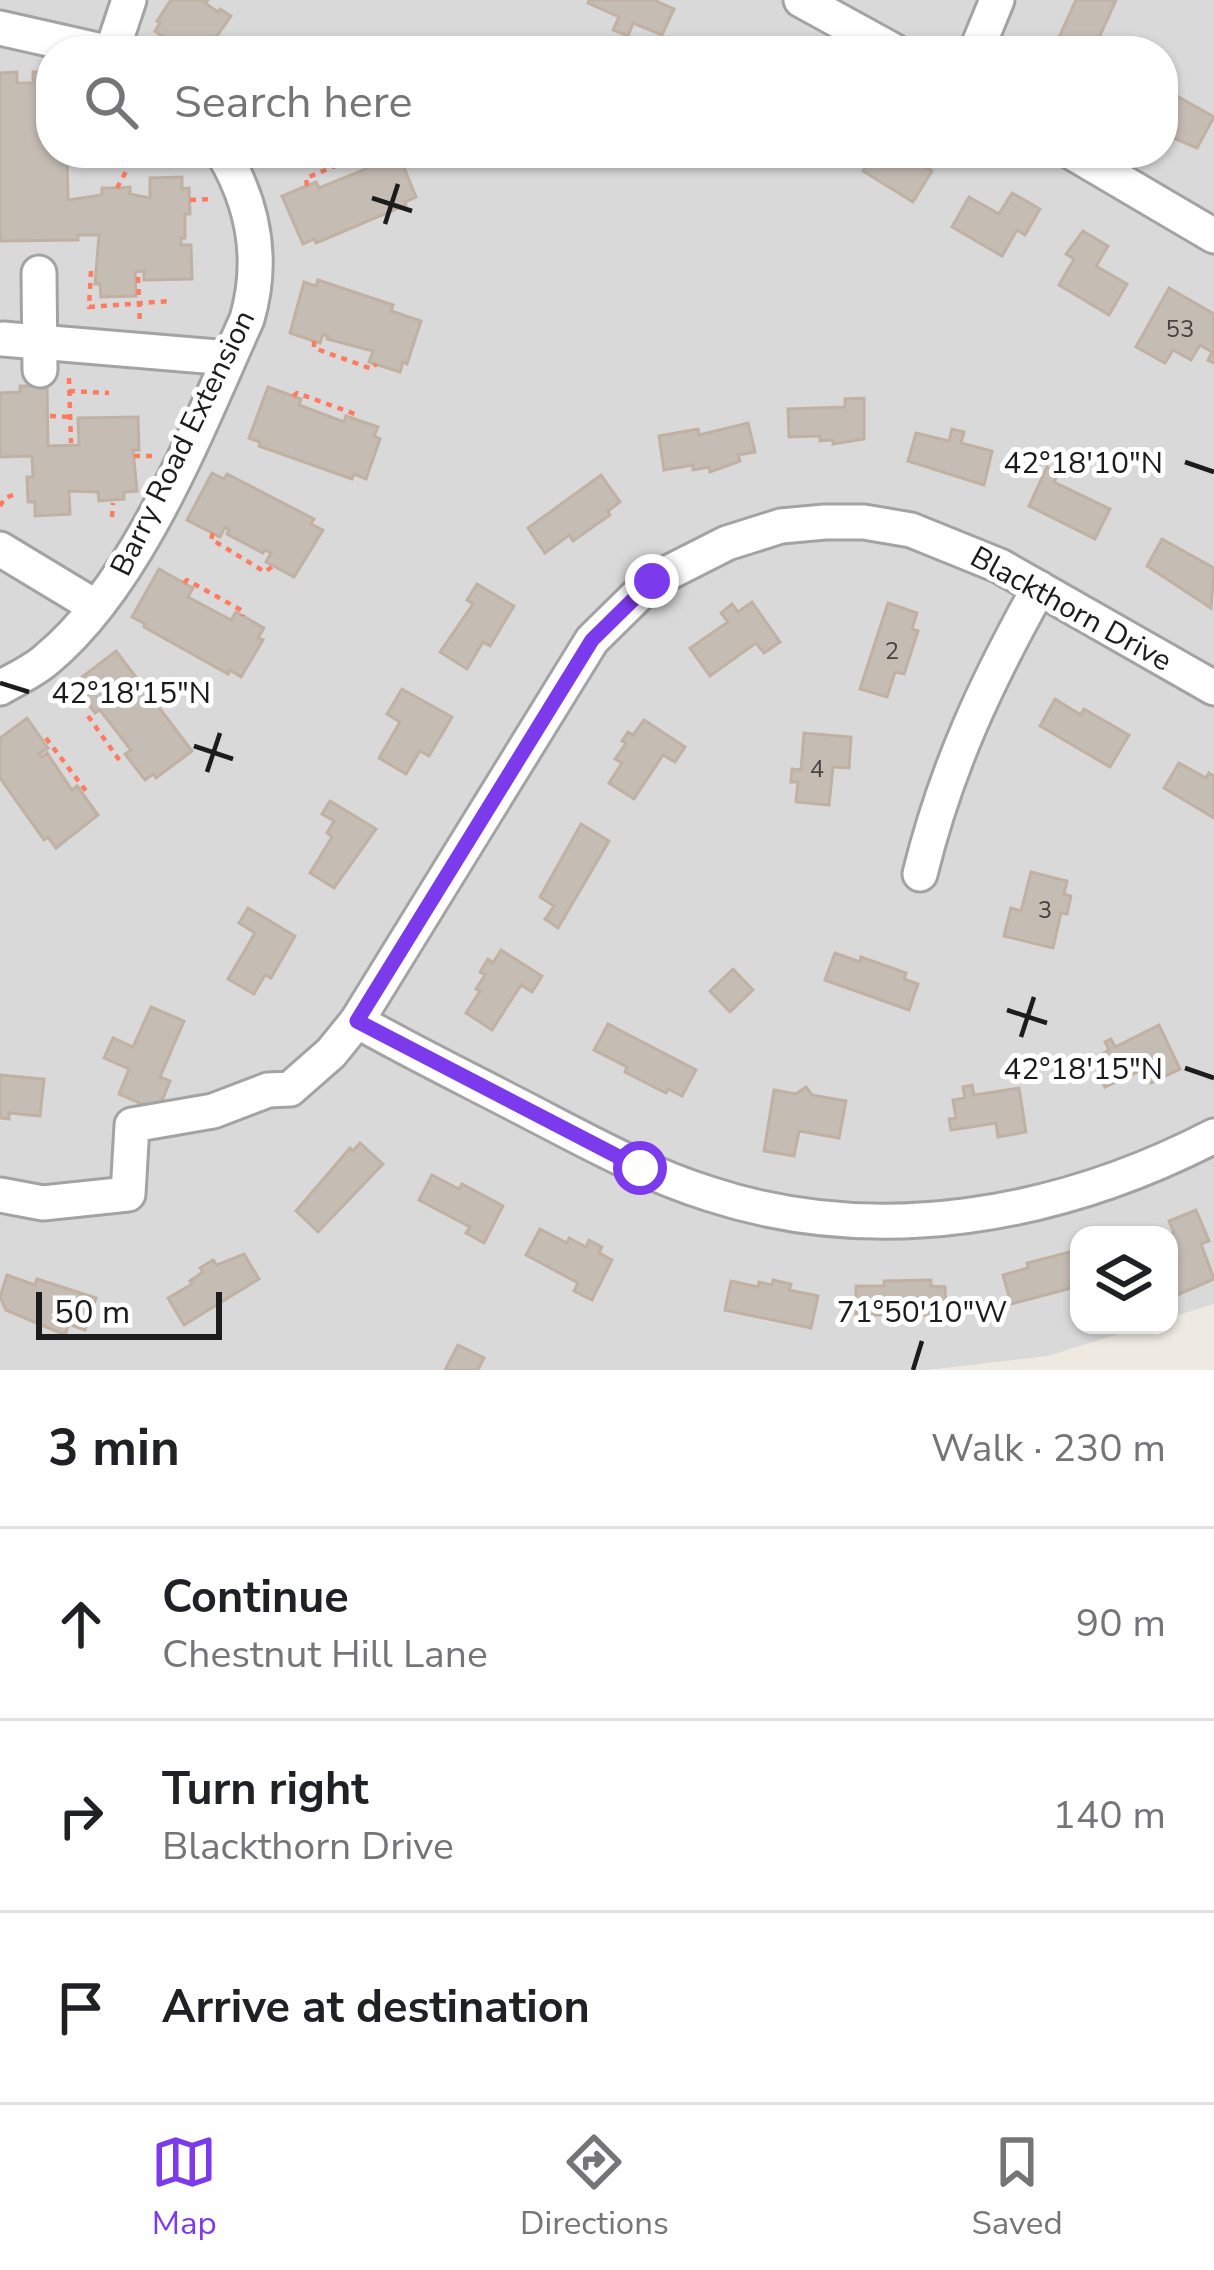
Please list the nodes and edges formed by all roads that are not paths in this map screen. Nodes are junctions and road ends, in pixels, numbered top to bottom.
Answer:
1 (129, 0) edge
2 (801, 0) edge
3 (997, 0) edge
4 (0, 28) edge
5 (36, 36) edge
6 (117, 36) edge
7 (867, 36) edge
8 (982, 36) edge
9 (232, 168) edge
10 (1098, 168) edge
11 (1214, 236) edge
12 (39, 273) dead end
13 (3, 339) edge
14 (49, 351) junction
15 (229, 358) junction
16 (0, 549) edge
17 (1039, 588) junction
18 (96, 607) junction
19 (7, 676) edge
20 (1214, 688) edge
21 (920, 874) dead end
22 (357, 1021) junction
23 (1214, 1136) edge
24 (0, 1196) edge

1 - 6 street
2 - 7 street
3 - 8 street
4 - 5 street
9 - 15 street, Barry Road Extension
10 - 11 street
12 - 14 street
13 - 14 street
14 - 15 street
15 - 18 street, Barry Road Extension
16 - 18 street
17 - 20 street, Blackthorn Drive
17 - 21 street
17 - 22 street, Blackthorn Drive
18 - 19 street, Barry Road Extension
22 - 23 street
22 - 24 street, Blackthorn Drive

